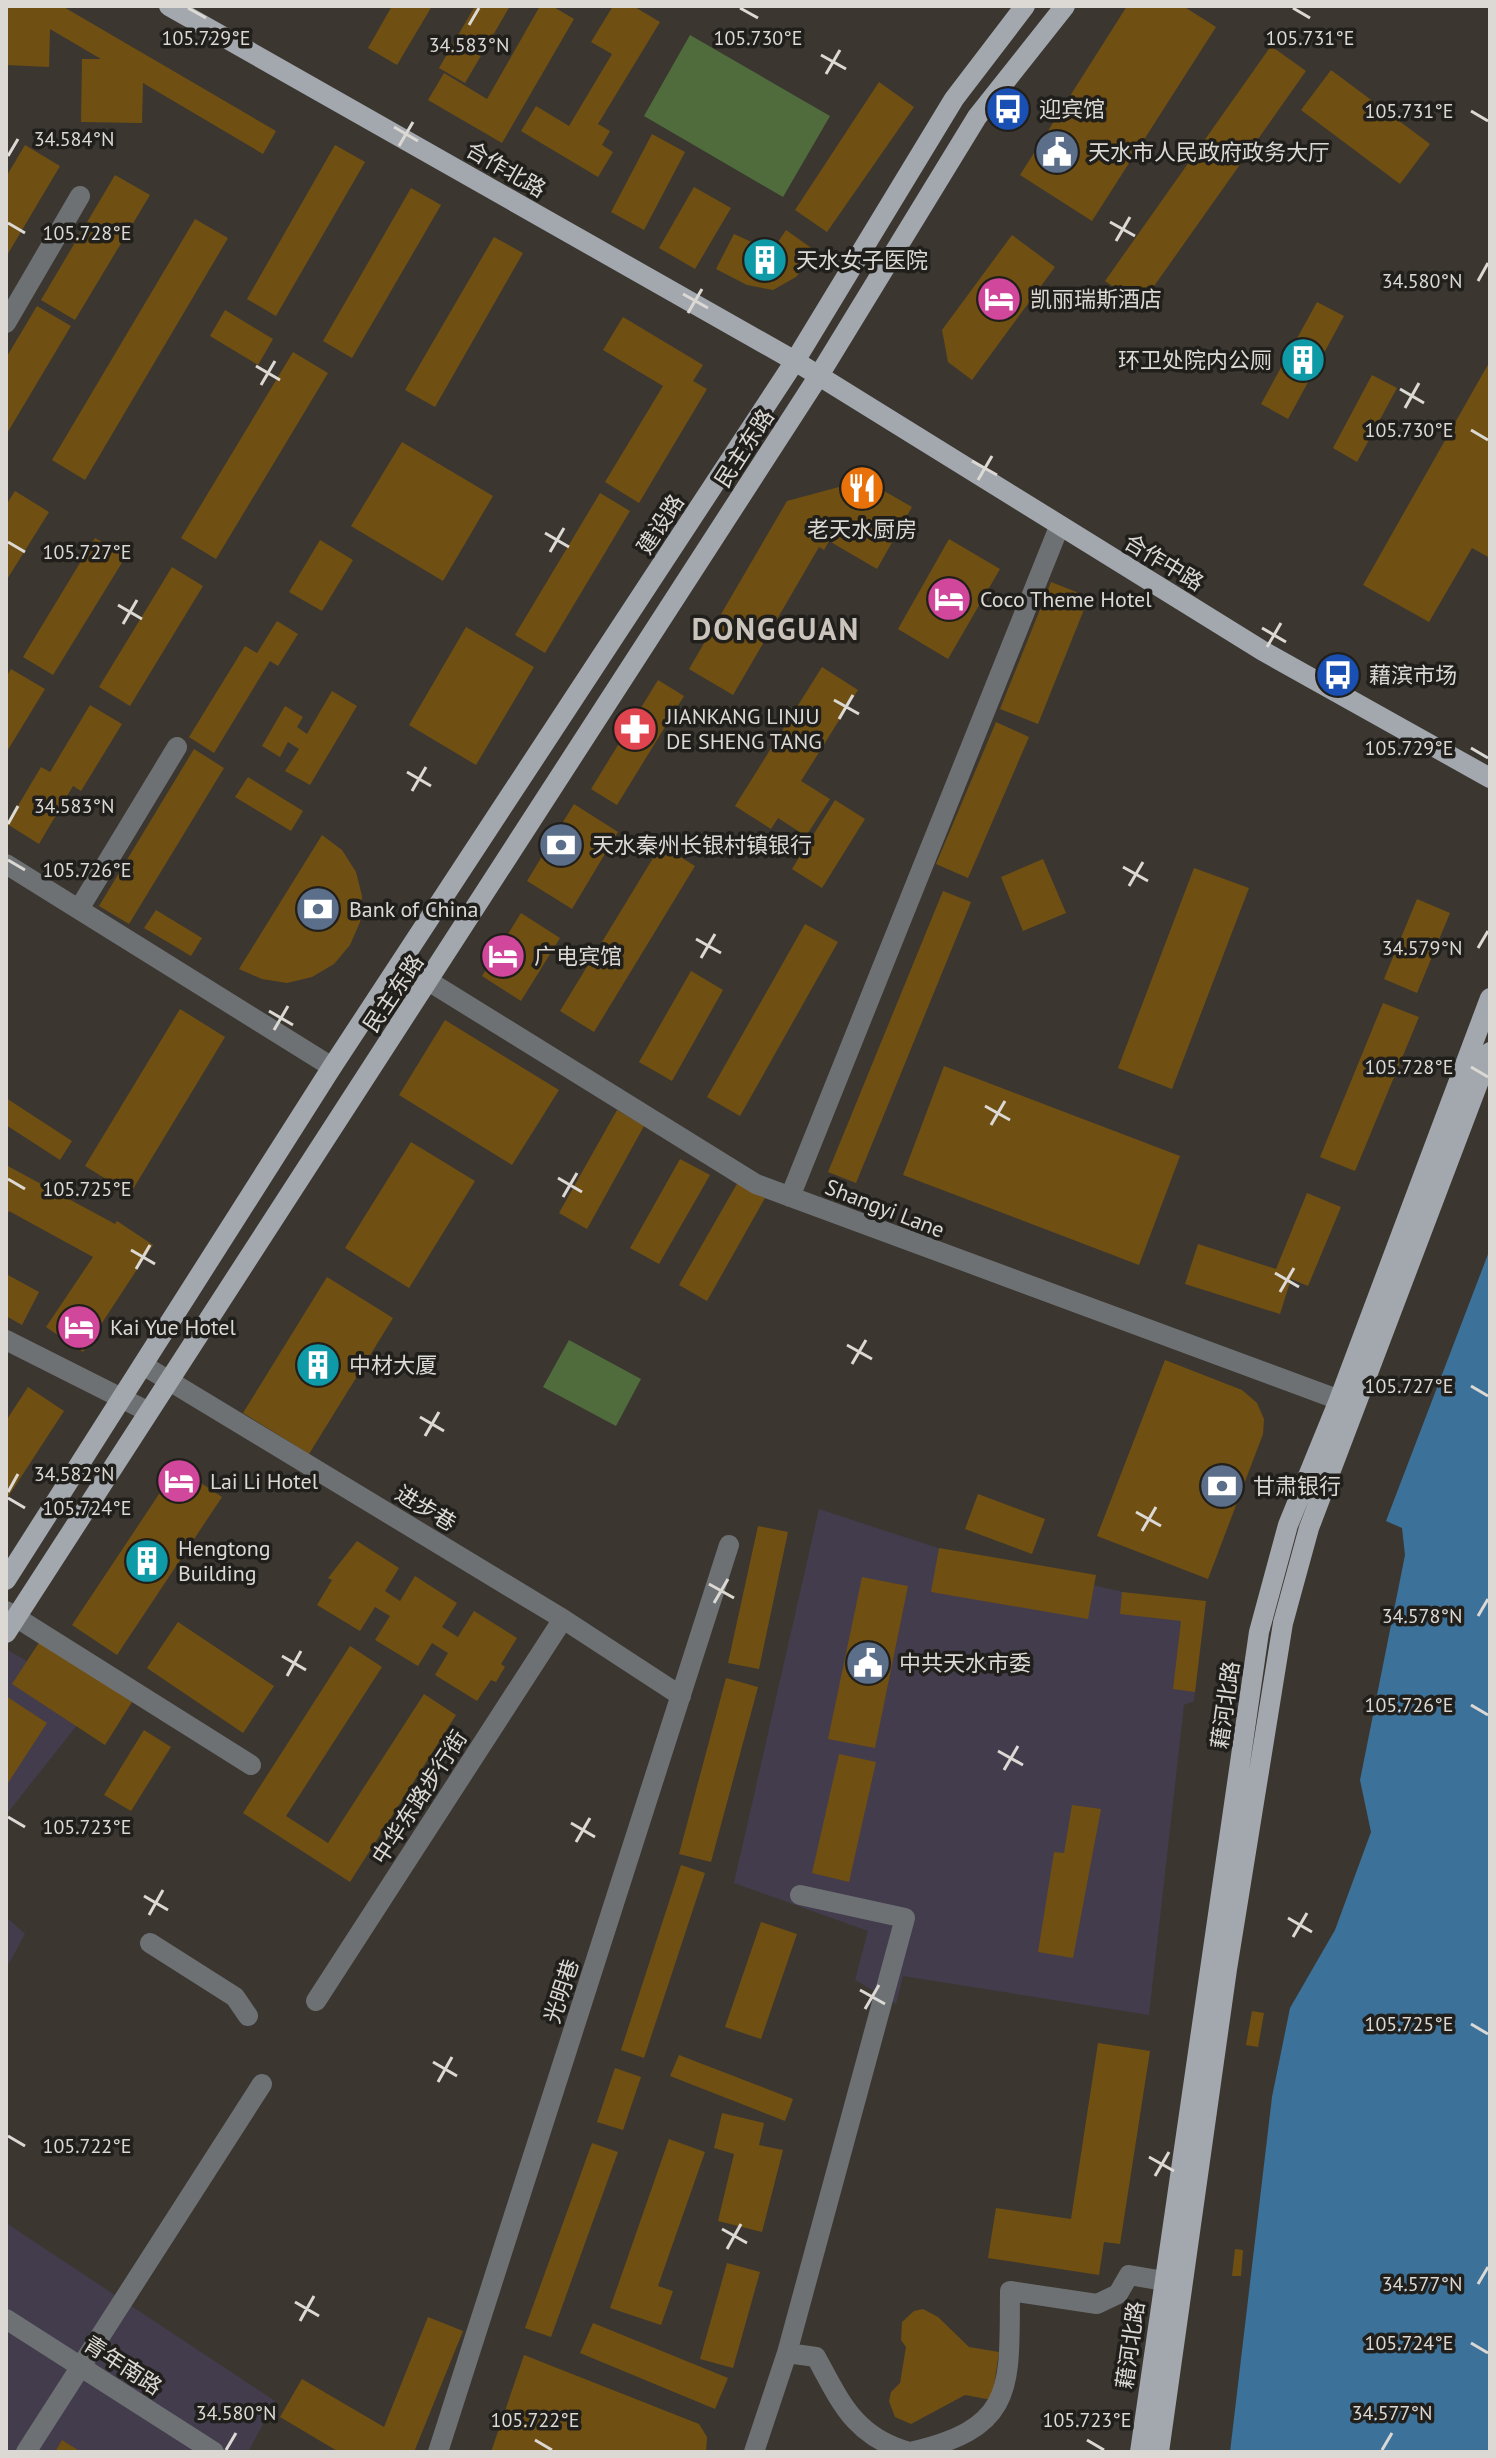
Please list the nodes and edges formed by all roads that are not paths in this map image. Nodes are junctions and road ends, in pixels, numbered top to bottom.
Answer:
1 (169, 6) edge
2 (1025, 6) edge
3 (1065, 6) edge
4 (80, 196) dead end
5 (6, 323) edge
6 (795, 361) junction
7 (818, 377) junction
8 (1059, 527) junction
9 (177, 747) dead end
10 (1490, 778) edge
11 (6, 864) edge
12 (79, 909) junction
13 (430, 982) junction
14 (1490, 998) edge
15 (1490, 1052) edge
16 (332, 1067) junction
17 (790, 1197) junction
18 (6, 1340) edge
19 (143, 1365) junction
20 (168, 1378) junction
21 (122, 1398) junction
22 (1348, 1403) junction
23 (147, 1411) junction
24 (729, 1545) dead end
25 (6, 1580) edge
26 (563, 1619) junction
27 (9, 1621) edge
28 (681, 1696) junction
29 (251, 1765) dead end
30 (800, 1895) dead end
31 (150, 1943) dead end
32 (316, 2001) dead end
33 (248, 2016) dead end
34 (262, 2084) dead end
35 (1164, 2281) junction
36 (6, 2319) edge
37 (787, 2353) junction
38 (80, 2366) junction
39 (26, 2452) edge
40 (214, 2452) edge
41 (438, 2452) edge
42 (754, 2452) edge
43 (909, 2452) edge
44 (1140, 2452) edge
45 (1159, 2452) edge

1 - 6 main road, 合作北路
2 - 6 main road, 建设路
3 - 7 main road
4 - 5 street
6 - 7 main road, 合作北路
6 - 16 main road, 建设路
7 - 8 main road, 合作中路
7 - 13 main road, 民主东路
8 - 10 main road, 合作中路
8 - 17 street
9 - 12 street
11 - 12 street
12 - 16 street
13 - 17 street, Shangyi Lane
13 - 20 main road, 民主东路
14 - 22 main road, 藉河北路
15 - 22 main road, 藉河北路
16 - 19 main road
17 - 22 street, Shangyi Lane
18 - 21 street
19 - 20 street, 进步巷
19 - 21 main road
20 - 23 main road, 民主东路
20 - 26 street, 进步巷
21 - 23 street
21 - 25 main road
22 - 35 main road, 藉河北路
22 - 45 main road, 藉河北路
23 - 27 main road, 民主东路
24 - 28 street, 光明巷
26 - 28 street, 进步巷
26 - 32 street, 中华东路步行街
27 - 29 street
28 - 41 street, 光明巷
30 - 37 street
31 - 33 street
34 - 38 street
35 - 43 street
35 - 44 main road, 藉河北路
36 - 38 street, 青年南路
37 - 42 street
37 - 43 street
38 - 39 street
38 - 40 street, 青年南路

